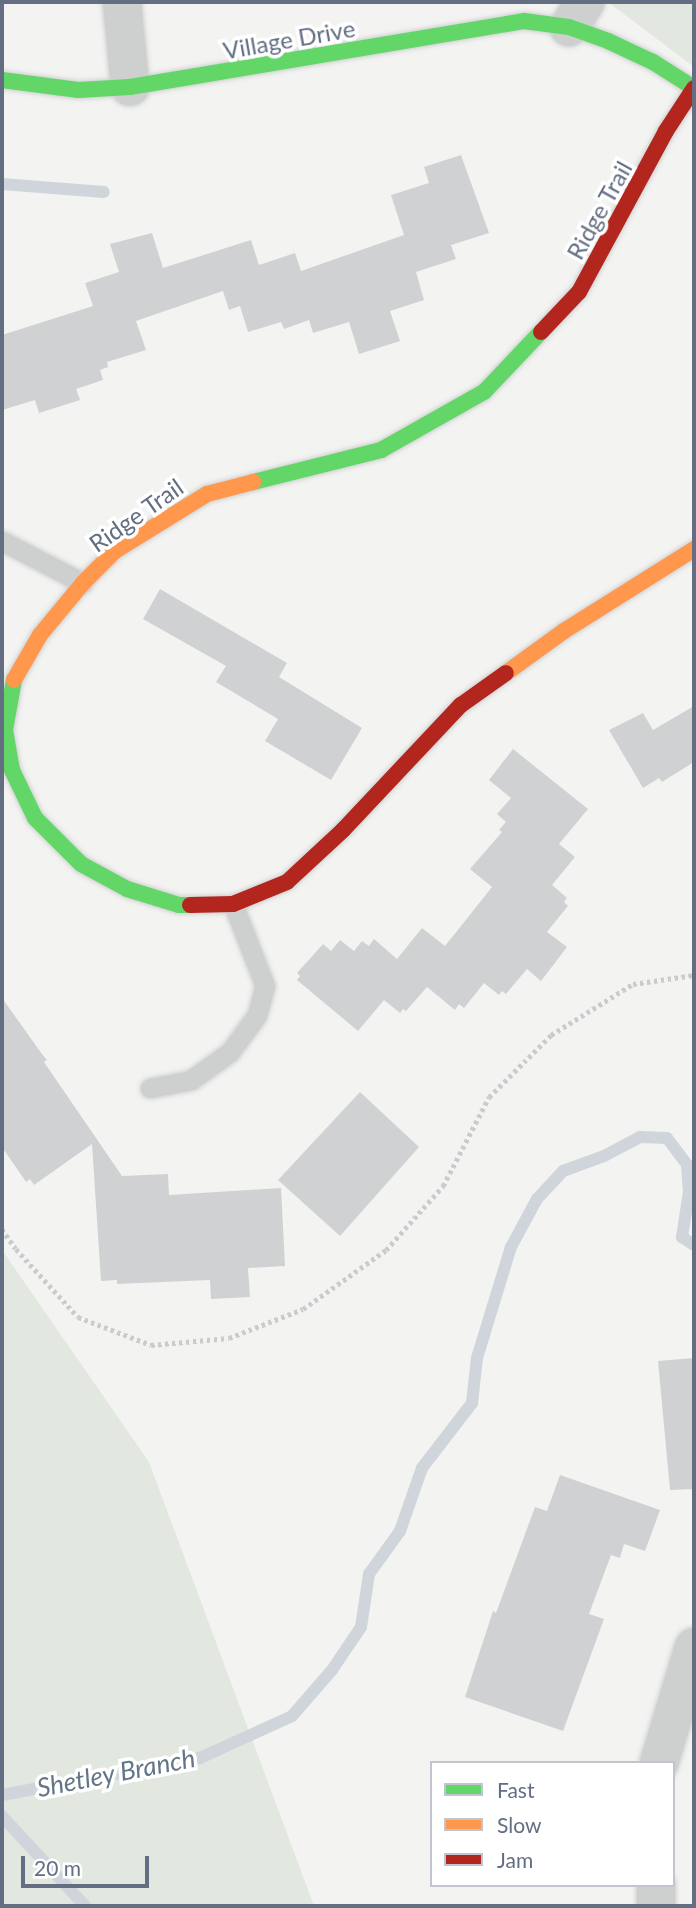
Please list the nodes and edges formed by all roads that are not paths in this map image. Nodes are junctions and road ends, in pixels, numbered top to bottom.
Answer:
1 (122, 2) edge
2 (577, 14) edge
3 (2, 80) edge
4 (130, 87) junction
5 (694, 88) edge
6 (2, 541) edge
7 (694, 549) edge
8 (83, 583) junction
9 (233, 904) junction
10 (150, 1088) dead end
11 (694, 1647) edge
12 (660, 1761) edge
13 (656, 1887) edge
14 (656, 1906) edge

1 - 4 street
2 - 4 street, Village Drive
2 - 5 street, Village Drive
3 - 4 street, Village Drive
5 - 8 street, Ridge Trail
6 - 8 lane
7 - 9 street, Ridge Trail
8 - 9 street, Ridge Trail
9 - 10 lane
11 - 12 street
13 - 14 street

